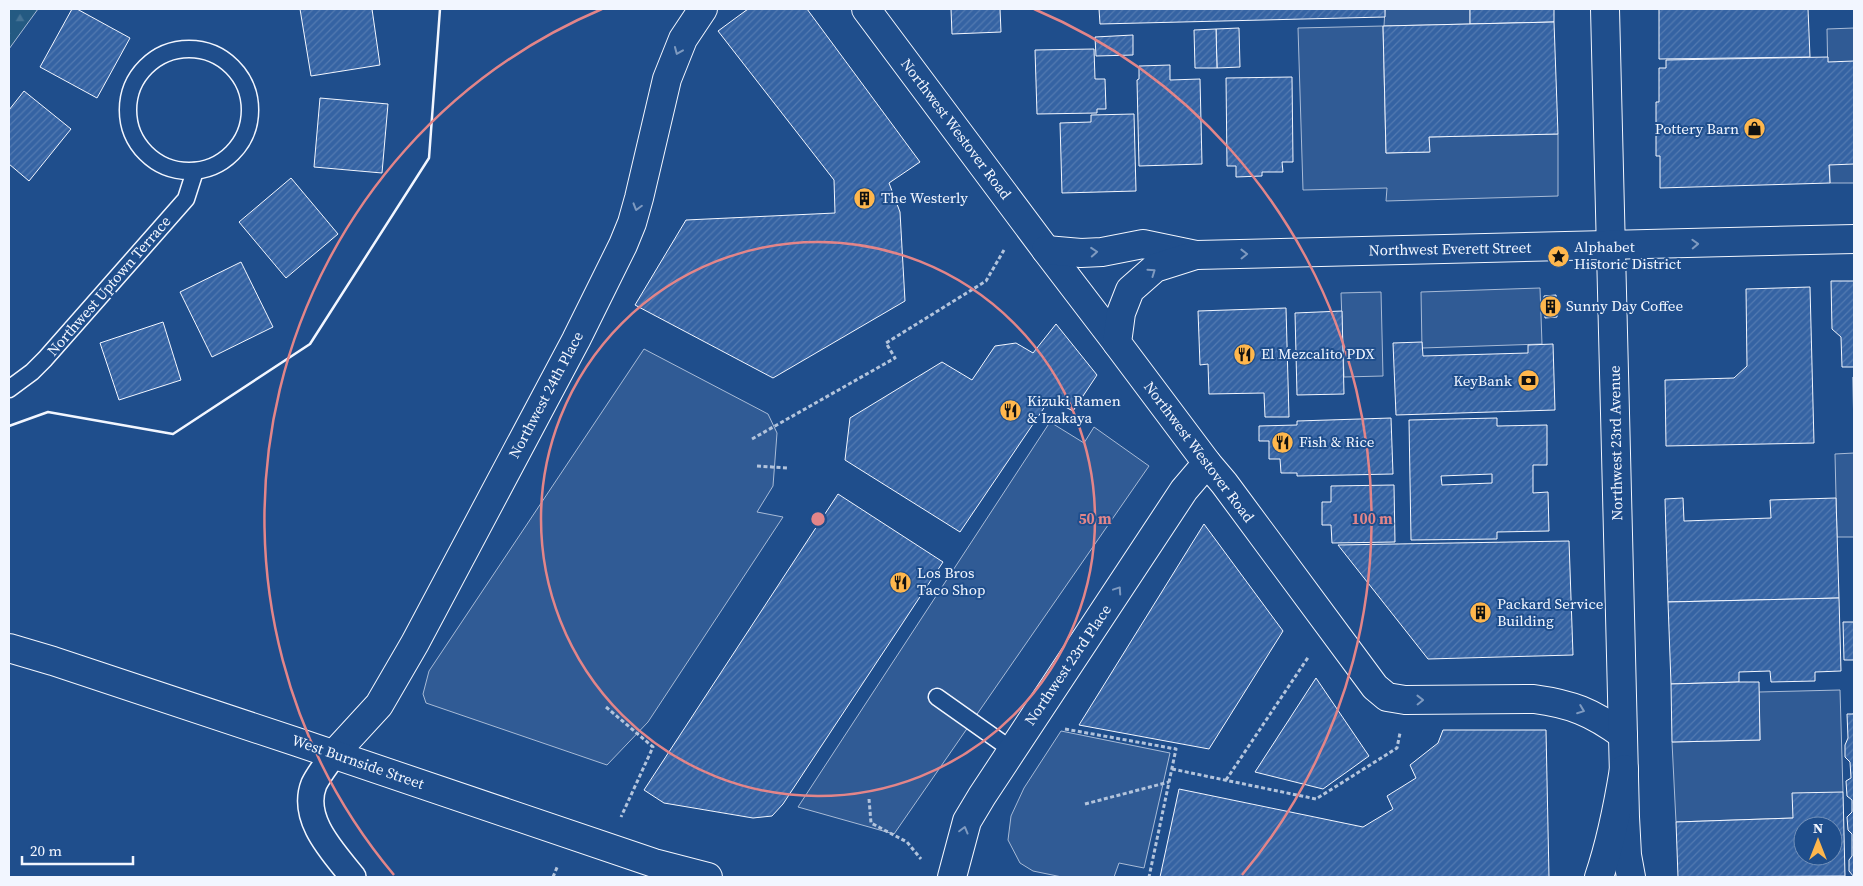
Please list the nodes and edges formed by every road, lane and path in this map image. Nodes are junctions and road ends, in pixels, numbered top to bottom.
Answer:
1 (703, 9) edge
2 (866, 9) edge
3 (1605, 9) edge
4 (195, 171) junction
5 (1854, 239) edge
6 (1611, 246) junction
7 (1046, 250) junction
8 (1196, 255) junction
9 (986, 281) dead end
10 (1117, 343) junction
11 (9, 389) edge
12 (752, 439) dead end
13 (1207, 463) junction
14 (758, 466) dead end
15 (787, 468) dead end
16 (9, 648) edge
17 (1293, 680) dead end
18 (937, 697) dead end
19 (606, 707) dead end
20 (1036, 713) junction
21 (1623, 735) junction
22 (1397, 748) dead end
23 (1012, 750) junction
24 (334, 754) junction
25 (1172, 769) junction
26 (1624, 769) junction
27 (1226, 780) junction
28 (1169, 782) junction
29 (869, 799) dead end
30 (1084, 804) dead end
31 (608, 847) junction
32 (921, 859) dead end
33 (353, 877) edge
34 (708, 877) edge
35 (952, 877) edge
36 (1150, 877) edge
37 (1599, 877) edge
38 (1630, 877) edge

1 -> 24 main road, Northwest 24th Place
2 - 7 main road, Northwest Westover Road
3 - 6 main road, Northwest 23rd Avenue
4 - 4 lane
4 - 11 lane, Northwest Uptown Terrace
6 -> 5 main road, Northwest Everett Street
8 -> 6 main road, Northwest Everett Street
6 - 21 main road, Northwest 23rd Avenue
7 -> 8 main road, Northwest Everett Street
7 - 10 main road, Northwest Westover Road
10 -> 8 main road, Northwest Everett Street
9 - 12 path
10 - 13 main road, Northwest Westover Road
20 -> 13 main road, Northwest 23rd Place
13 -> 21 main road, Northwest Westover Road
14 - 15 path
16 - 24 main road, West Burnside Street
17 - 27 path
18 - 23 lane
19 - 31 path
20 - 23 main road, Northwest 23rd Place
20 - 25 path
21 - 26 main road, Northwest 23rd Avenue
22 - 27 path
35 -> 23 main road, Northwest 23rd Place
24 - 31 main road, West Burnside Street
24 - 33 street
25 - 27 path
25 - 28 path
26 - 37 main road
26 - 38 main road, Northwest 23rd Avenue
28 - 30 path
28 - 36 path
29 - 32 path
31 - 34 main road, West Burnside Street

